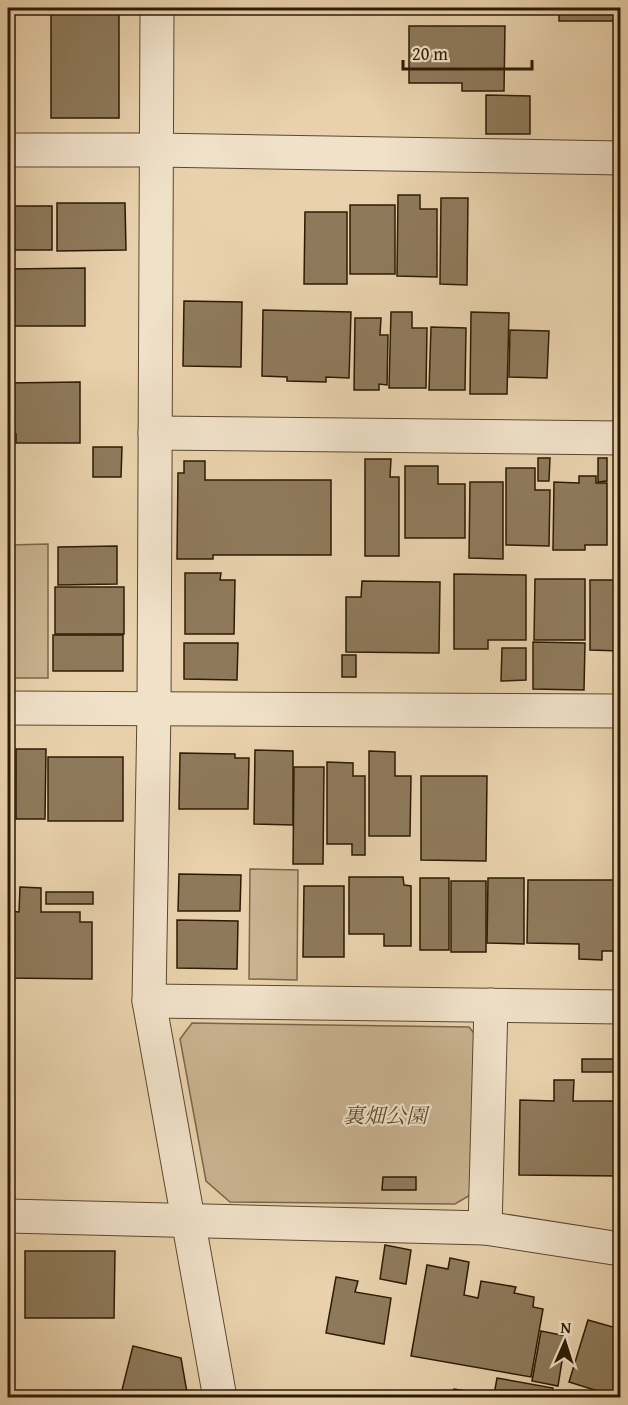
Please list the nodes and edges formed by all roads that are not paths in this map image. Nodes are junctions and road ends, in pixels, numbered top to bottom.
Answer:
1 (157, 8) edge
2 (8, 150) edge
3 (156, 150) junction
4 (621, 158) edge
5 (155, 433) junction
6 (621, 438) edge
7 (8, 708) edge
8 (154, 709) junction
9 (621, 711) edge
10 (149, 1001) junction
11 (491, 1005) junction
12 (621, 1007) edge
13 (8, 1216) edge
14 (188, 1221) junction
15 (485, 1228) junction
16 (621, 1249) edge
17 (220, 1398) edge

1 - 3 street
2 - 3 street
3 - 4 street
3 - 5 street
5 - 6 street
5 - 8 street
7 - 8 street
8 - 9 street
8 - 10 street
10 - 11 street
10 - 14 street
11 - 12 street
11 - 15 street
13 - 14 street
14 - 15 street
14 - 17 street
15 - 16 street

